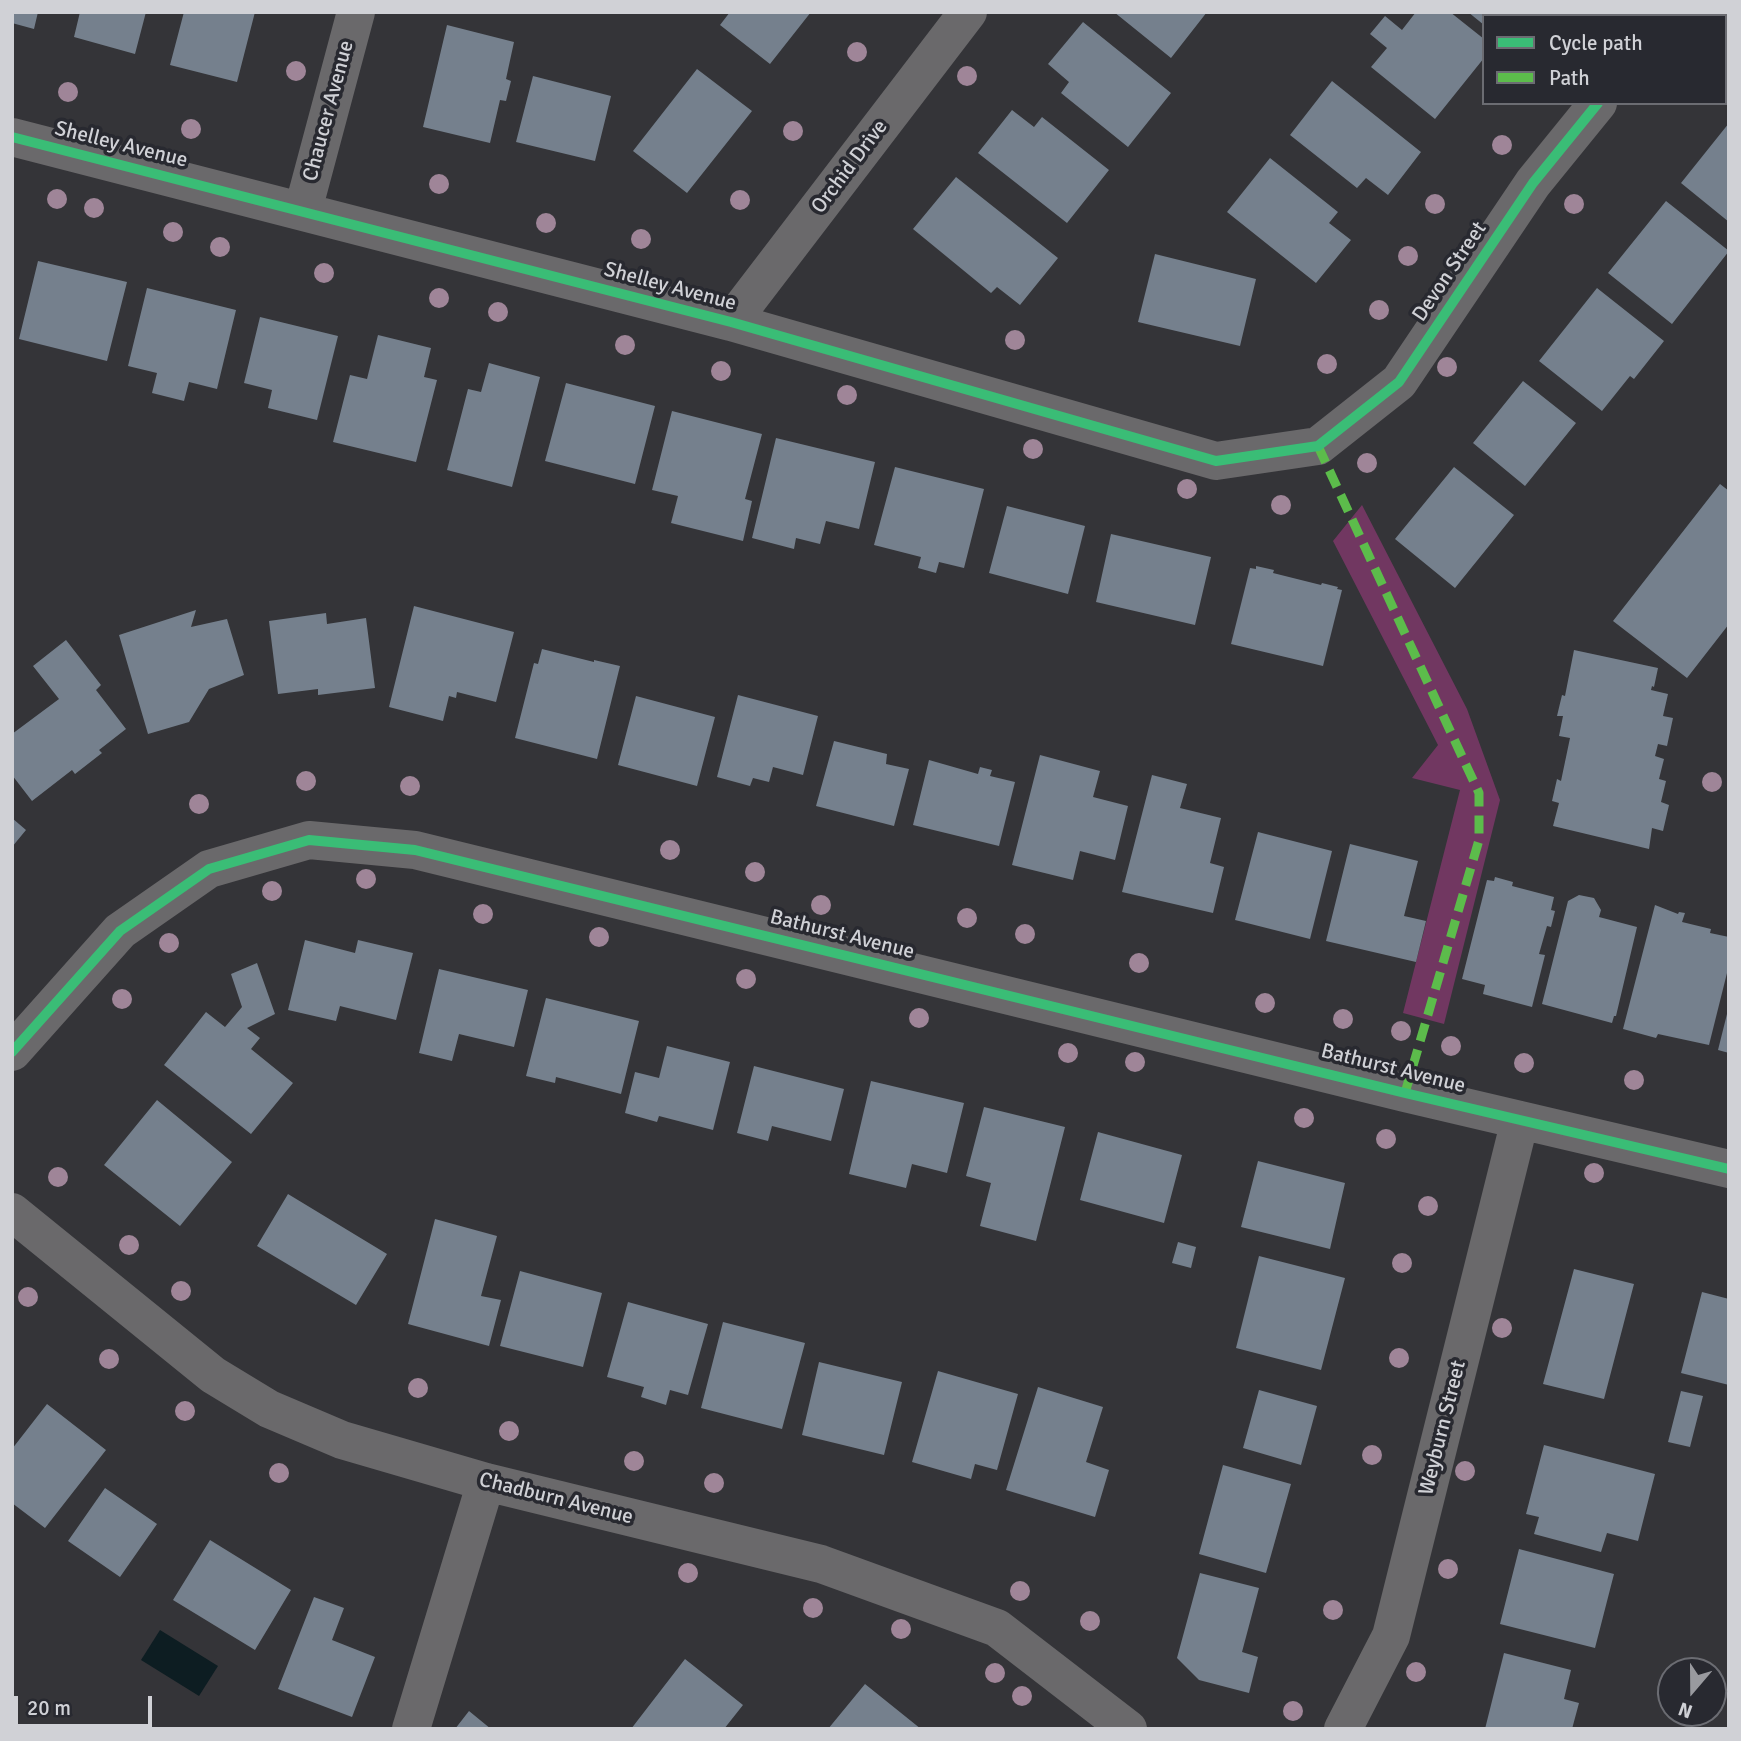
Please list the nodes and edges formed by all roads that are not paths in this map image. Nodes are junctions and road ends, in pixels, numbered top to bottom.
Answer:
1 (356, 12) edge
2 (968, 12) edge
3 (1596, 105) edge
4 (12, 137) edge
5 (303, 211) junction
6 (731, 322) junction
7 (1318, 446) joint
8 (12, 1052) edge
9 (1520, 1120) junction
10 (1729, 1169) edge
11 (12, 1212) edge
12 (486, 1482) junction
13 (411, 1729) edge
14 (1128, 1729) edge
15 (1343, 1729) edge

1 - 5 street, Chaucer Avenue
2 - 6 street, Orchid Drive
3 - 7 street, Devon Street
4 - 5 street, Shelley Avenue
5 - 6 street, Shelley Avenue
6 - 7 street, Shelley Avenue
8 - 9 street, Bathurst Avenue
9 - 10 street, Bathurst Avenue
9 - 15 street, Weyburn Street
11 - 12 street, Chadburn Avenue
12 - 13 street
12 - 14 street, Chadburn Avenue

